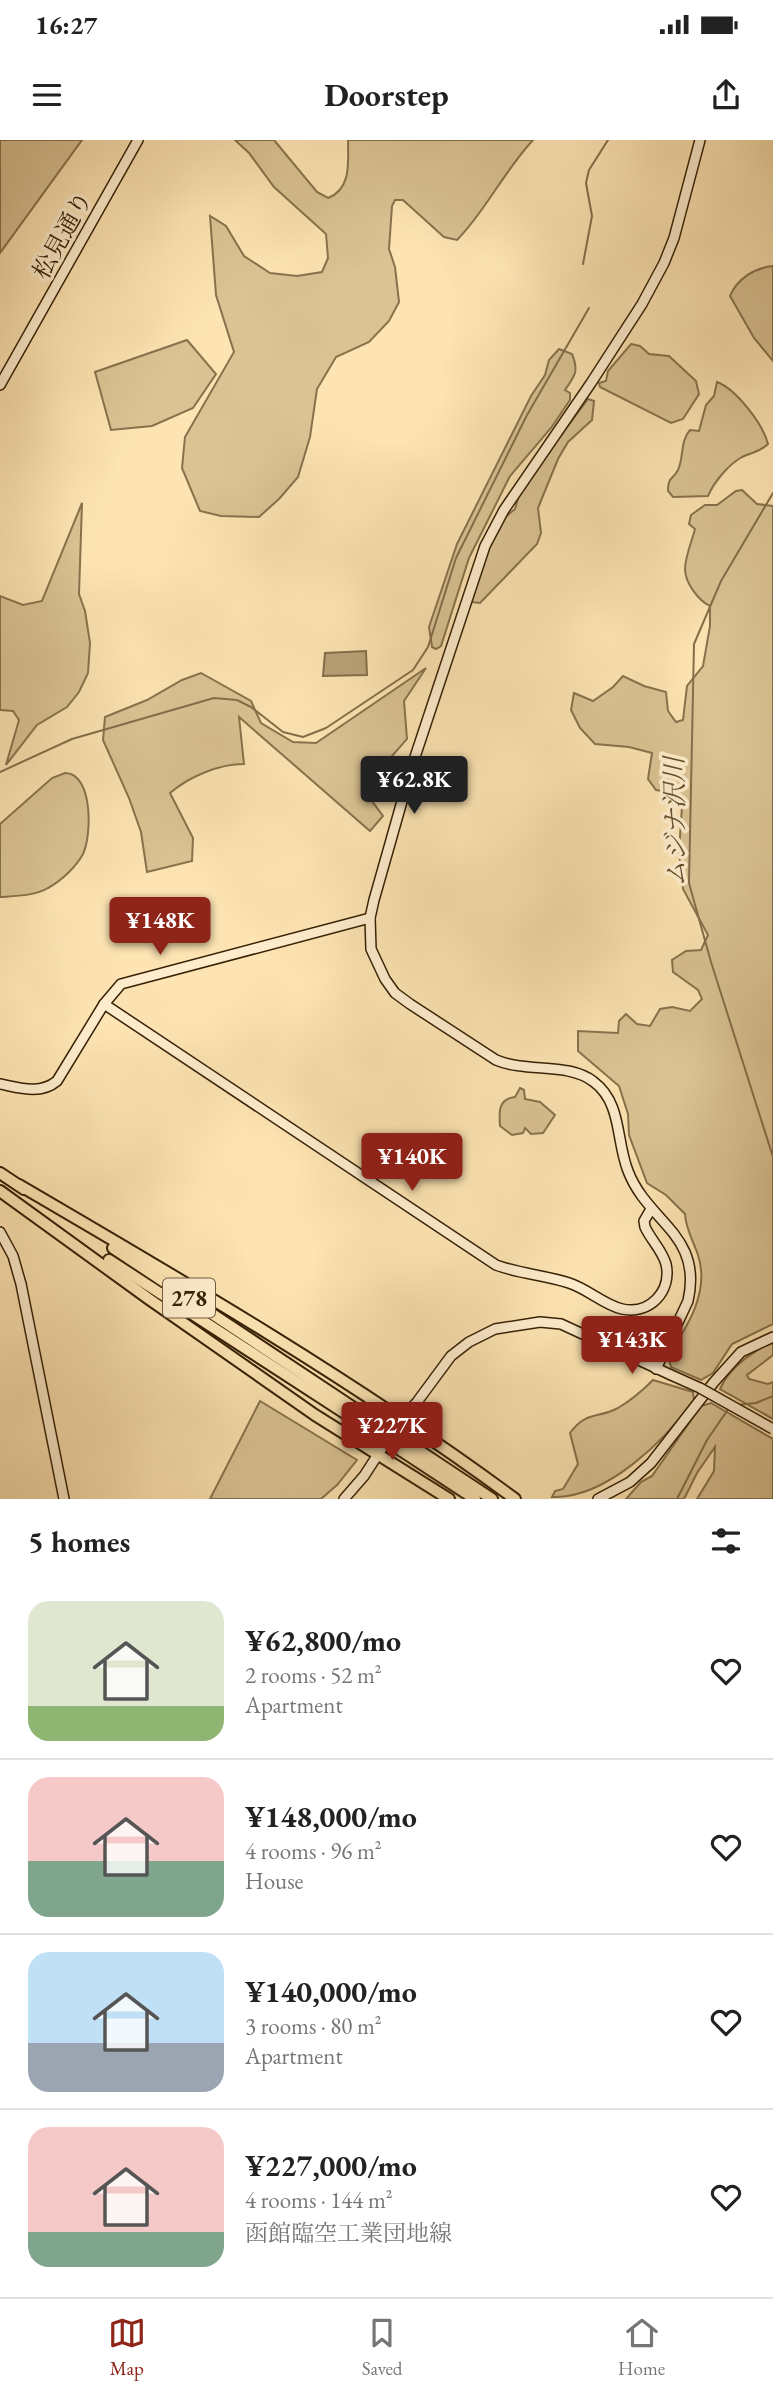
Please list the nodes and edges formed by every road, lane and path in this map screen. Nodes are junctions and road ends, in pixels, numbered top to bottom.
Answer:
1 (138, 140) edge
2 (700, 140) edge
3 (0, 385) edge
4 (370, 918) junction
5 (104, 1004) junction
6 (0, 1084) edge
7 (0, 1173) edge
8 (19, 1185) junction
9 (0, 1190) edge
10 (651, 1209) junction
11 (0, 1232) edge
12 (773, 1337) edge
13 (656, 1369) junction
14 (401, 1419) junction
15 (376, 1428) junction
16 (773, 1429) edge
17 (404, 1446) junction
18 (379, 1455) junction
19 (64, 1499) edge
20 (344, 1499) edge
21 (449, 1499) edge
22 (475, 1499) edge
23 (492, 1499) edge
24 (515, 1499) edge
25 (598, 1499) edge

1 - 3 street, 松見通り
2 - 4 street
4 - 5 street
4 - 10 street
5 - 6 street
5 - 10 street
7 - 8 highway, 278
8 - 14 highway
8 - 15 highway, 278
9 - 15 highway, 278
9 - 18 highway
10 - 13 street
11 - 19 street
12 - 25 street
13 - 14 street
13 - 16 street, bridge
14 - 18 street
14 - 24 highway
15 - 17 highway, 278, bridge
17 - 22 highway, 278
17 - 23 highway, 278
18 - 20 street
18 - 21 highway

